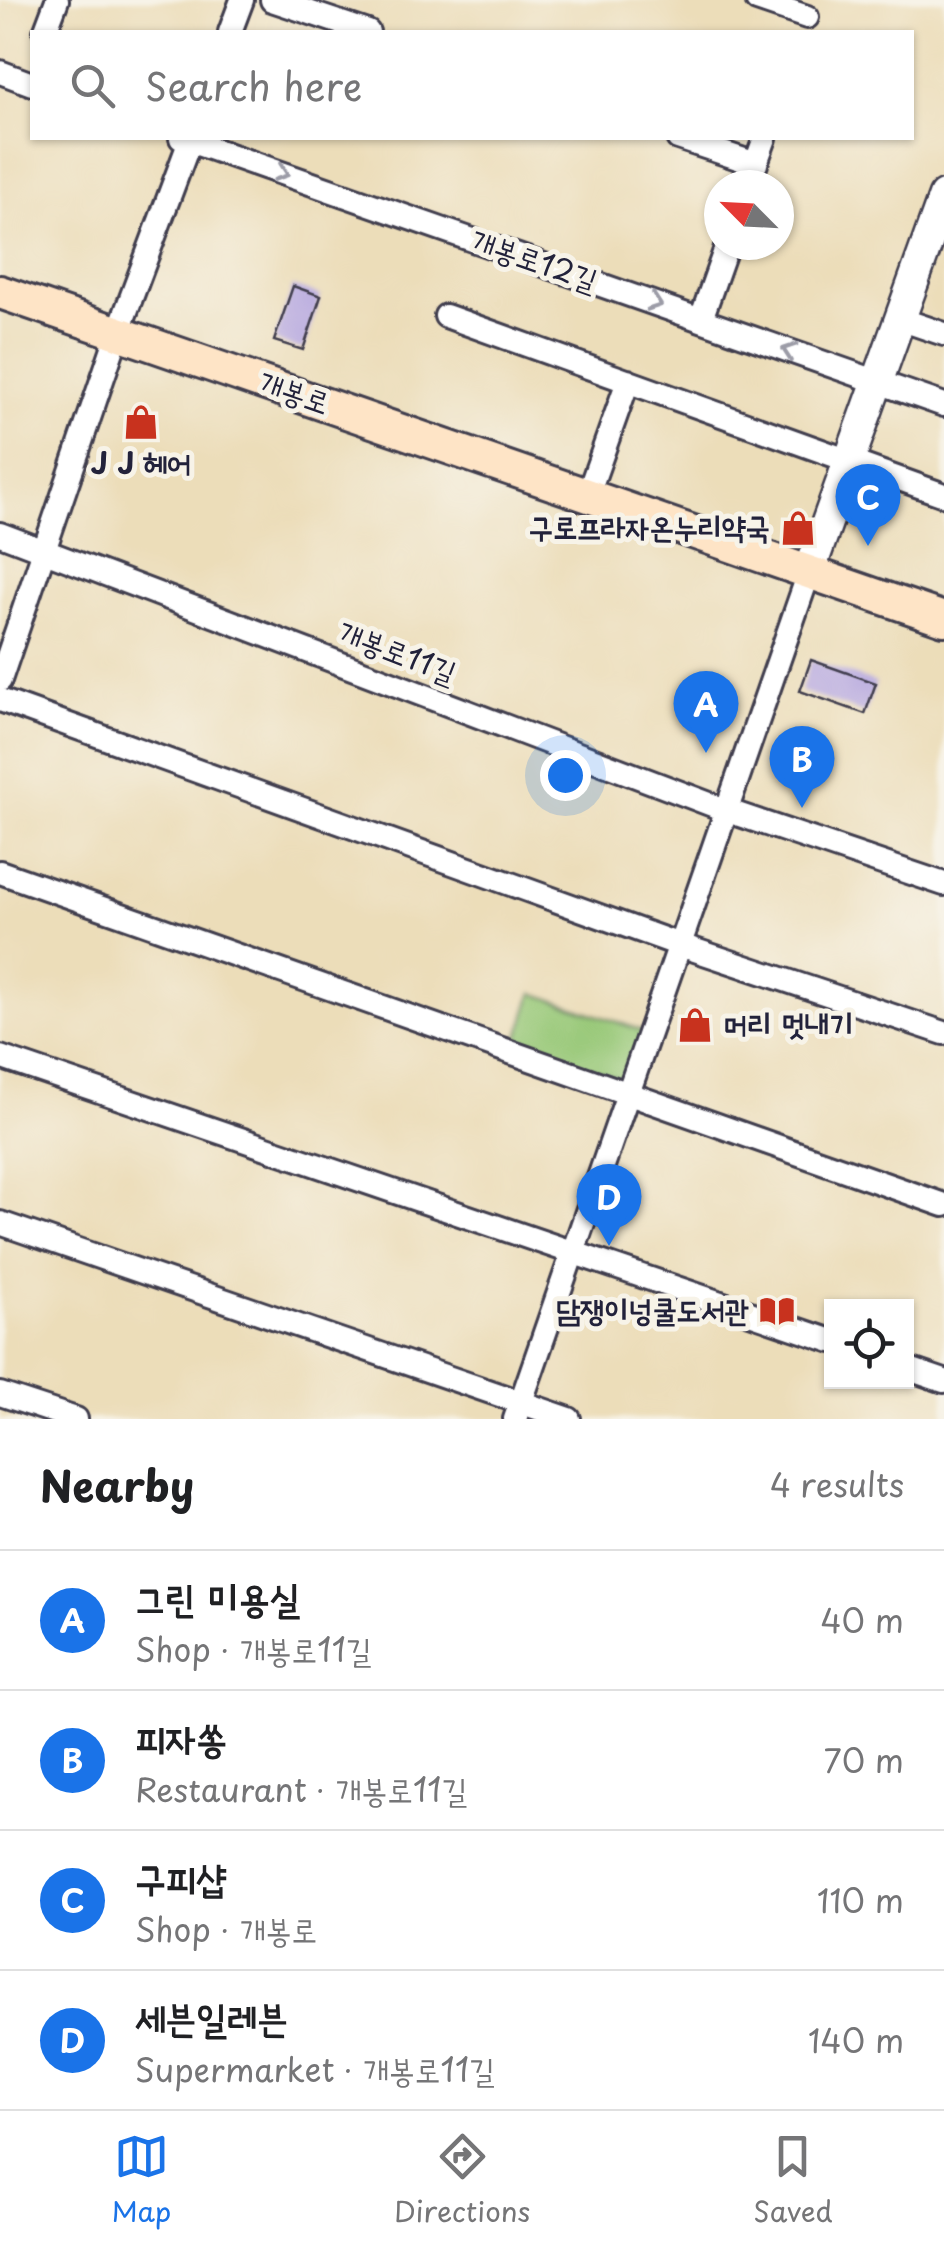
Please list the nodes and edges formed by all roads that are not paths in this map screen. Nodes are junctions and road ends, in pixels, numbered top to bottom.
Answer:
1 (57, 0) edge
2 (242, 0) edge
3 (272, 0) edge
4 (757, 0) edge
5 (808, 17) edge
6 (46, 30) edge
7 (231, 30) edge
8 (362, 30) edge
9 (0, 72) edge
10 (30, 77) edge
11 (187, 140) edge
12 (190, 140) edge
13 (682, 140) edge
14 (764, 140) edge
15 (744, 170) edge
16 (753, 170) edge
17 (944, 196) edge
18 (722, 260) edge
19 (0, 292) edge
20 (446, 316) dead end
21 (900, 319) junction
22 (701, 320) junction
23 (118, 333) junction
24 (944, 334) edge
25 (628, 381) junction
26 (878, 382) junction
27 (944, 405) edge
28 (850, 460) junction
29 (588, 494) junction
30 (944, 495) edge
31 (0, 534) edge
32 (44, 550) junction
33 (810, 570) junction
34 (944, 619) edge
35 (0, 680) edge
36 (0, 700) edge
37 (728, 811) junction
38 (0, 872) edge
39 (944, 884) edge
40 (680, 945) junction
41 (944, 1033) edge
42 (0, 1057) edge
43 (629, 1092) junction
44 (944, 1205) edge
45 (0, 1223) edge
46 (574, 1250) junction
47 (824, 1338) edge
48 (914, 1371) edge
49 (944, 1381) edge
50 (7, 1404) edge
51 (518, 1410) edge
52 (76, 1419) edge
53 (569, 1419) edge

1 - 6 street
2 - 7 street
3 - 8 street
4 - 5 street
9 - 10 street
11 - 23 street
12 -> 22 street, 개봉로12길
13 - 15 street
14 - 16 street
17 - 21 street
18 - 22 street
19 - 23 main road, 개봉로
20 - 25 street
21 - 24 street
21 - 26 street
26 -> 22 street, 개봉로12길
23 - 29 main road, 개봉로
23 - 32 street
25 - 28 street
25 - 29 street
26 - 27 street, 개봉로12길
26 - 28 street
28 - 30 street
28 - 33 street
29 - 33 main road, 개봉로
31 - 32 street, 개봉로11길
32 - 35 street
32 - 37 street, 개봉로11길
33 - 34 main road, 개봉로
33 - 37 street
36 - 40 street
37 - 39 street, 개봉로11길
37 - 40 street
38 - 43 street
40 - 41 street
40 - 43 street
42 - 46 street
43 - 44 street
43 - 46 street
45 - 51 street
46 - 47 street
46 - 51 street
48 - 49 street
50 - 52 street
51 - 53 street

